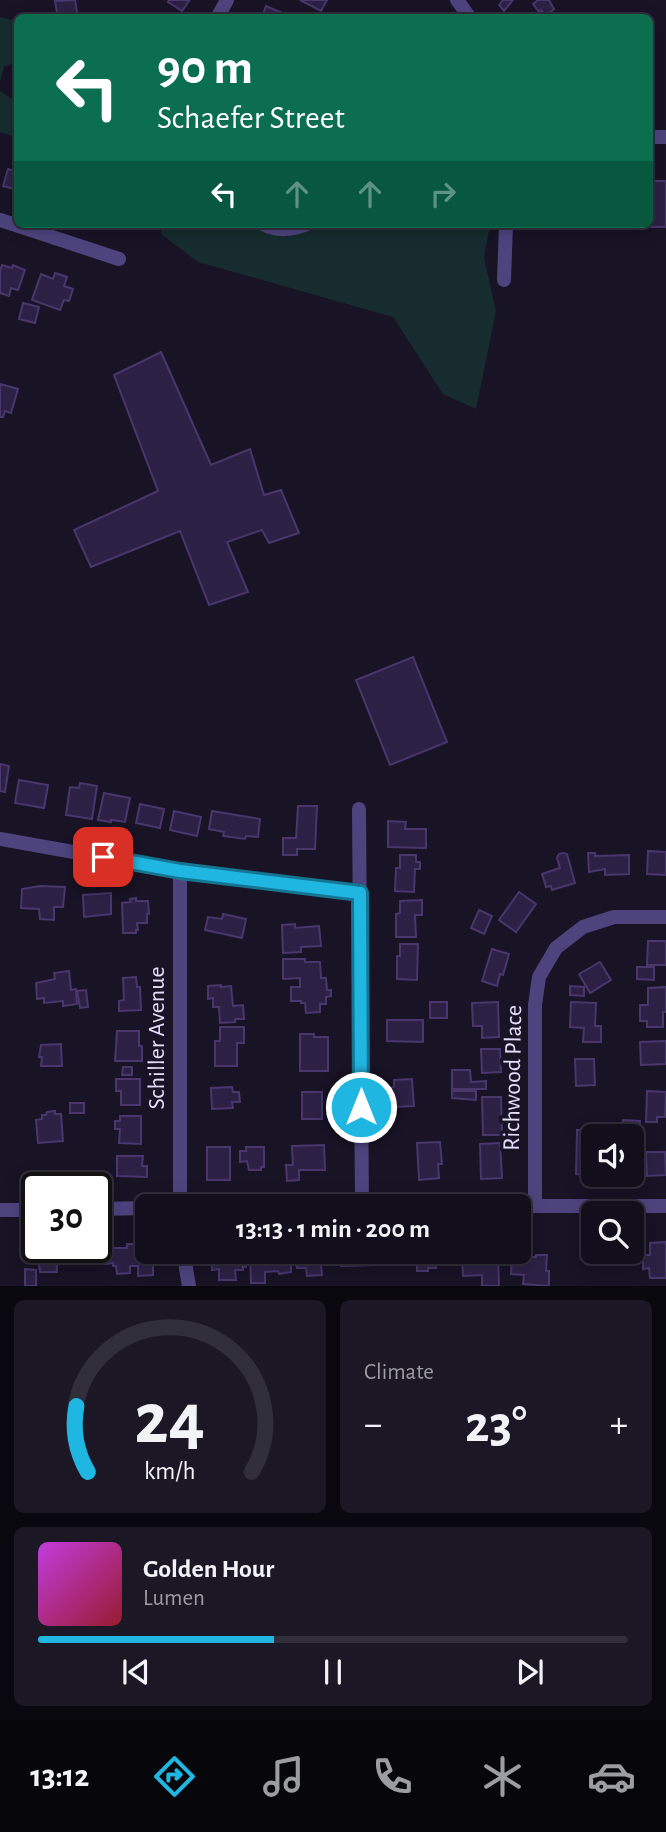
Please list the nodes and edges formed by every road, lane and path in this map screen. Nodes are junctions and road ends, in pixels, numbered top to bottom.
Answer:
1 (24, 228) edge
2 (273, 228) edge
3 (296, 228) edge
4 (506, 228) edge
5 (119, 259) dead end
6 (504, 279) dead end
7 (359, 809) dead end
8 (0, 839) edge
9 (180, 871) junction
10 (360, 893) junction
11 (666, 917) edge
12 (180, 1194) edge
13 (362, 1194) edge
14 (531, 1205) edge
15 (536, 1205) junction
16 (666, 1206) edge
17 (135, 1208) edge
18 (112, 1209) edge
19 (0, 1210) edge
20 (21, 1210) edge
21 (185, 1264) edge
22 (189, 1286) edge

1 - 5 street
2 - 3 street
4 - 6 street
7 - 10 street
8 - 9 street
9 - 10 street
9 - 12 street, Schiller Avenue
10 - 13 street
11 - 15 street, Richwood Place
14 - 15 street
15 - 16 street
17 - 18 street
19 - 20 street
21 - 22 street

